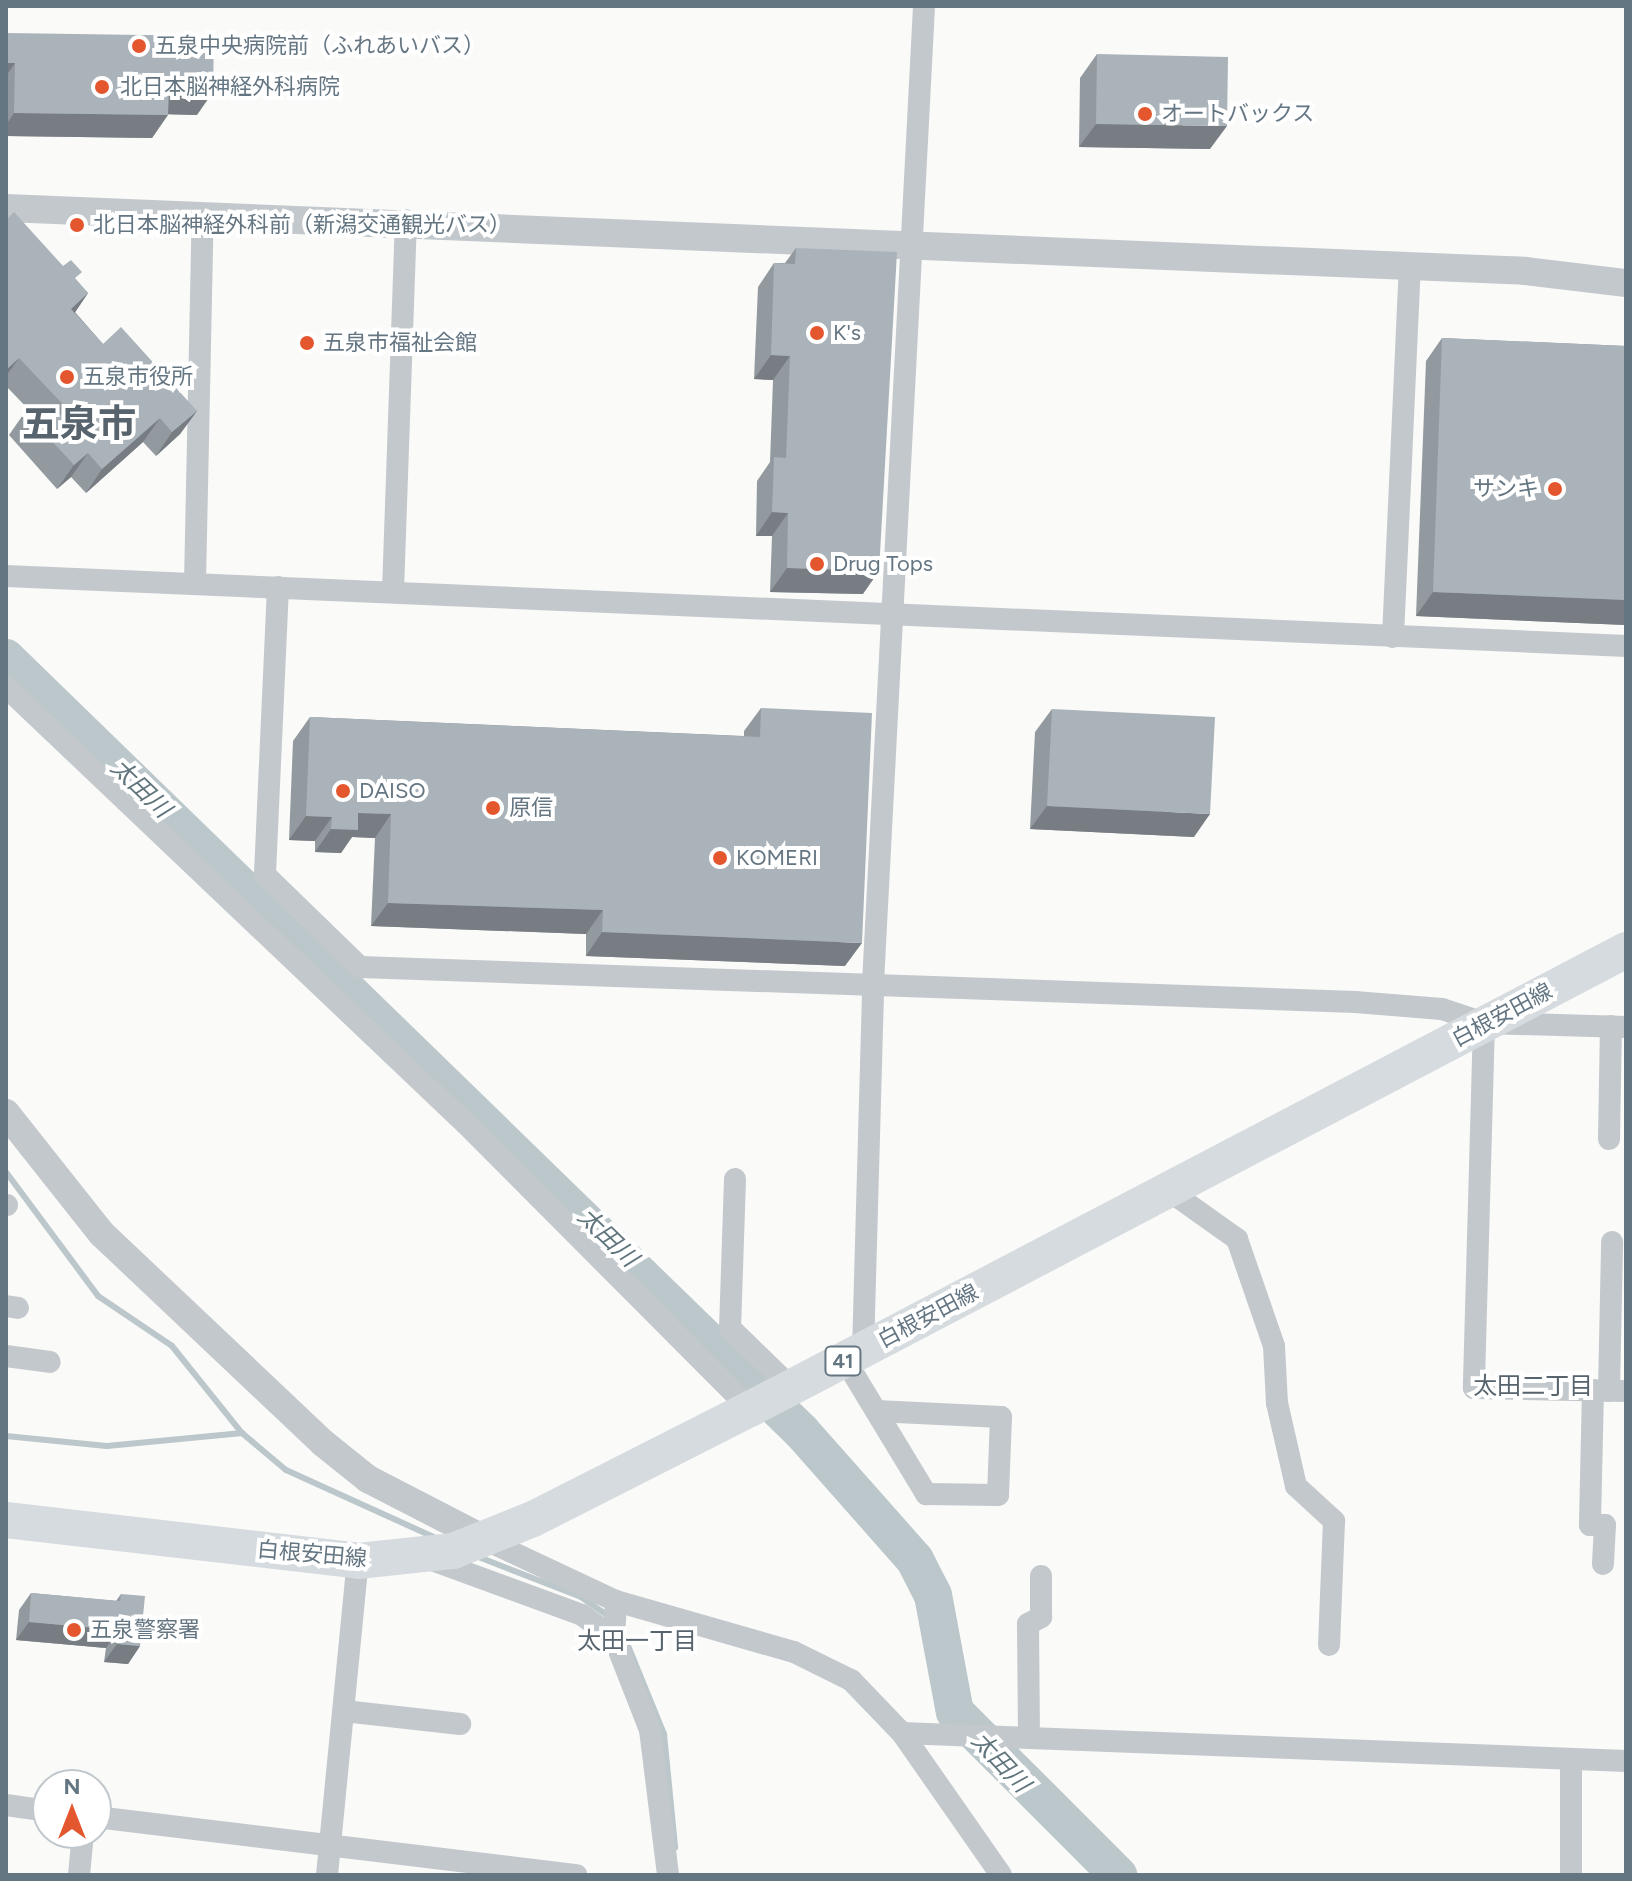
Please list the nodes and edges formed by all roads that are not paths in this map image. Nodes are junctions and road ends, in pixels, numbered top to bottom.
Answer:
1 (924, 6) edge
2 (6, 208) edge
3 (203, 215) junction
4 (406, 220) junction
5 (915, 250) junction
6 (1410, 268) junction
7 (1626, 283) edge
8 (6, 576) edge
9 (195, 583) junction
10 (278, 587) junction
11 (393, 591) junction
12 (890, 618) junction
13 (1393, 637) junction
14 (1626, 646) edge
15 (6, 687) edge
16 (1626, 950) edge
17 (873, 983) junction
18 (1484, 1023) junction
19 (1618, 1026) edge
20 (6, 1113) edge
21 (1609, 1139) dead end
22 (735, 1179) dead end
23 (1168, 1190) junction
24 (1612, 1242) dead end
25 (854, 1355) junction
26 (6, 1356) edge
27 (50, 1362) dead end
28 (792, 1388) junction
29 (1609, 1391) edge
30 (750, 1409) junction
31 (876, 1411) junction
32 (6, 1520) edge
33 (484, 1539) junction
34 (424, 1557) junction
35 (358, 1561) junction
36 (1603, 1564) dead end
37 (1041, 1576) dead end
38 (616, 1601) junction
39 (614, 1638) junction
40 (1329, 1645) dead end
41 (344, 1711) junction
42 (460, 1724) dead end
43 (902, 1733) junction
44 (1029, 1738) junction
45 (1571, 1759) junction
46 (1626, 1761) edge
47 (6, 1805) edge
48 (32, 1809) edge
49 (112, 1819) edge
50 (331, 1842) junction
51 (81, 1849) edge
52 (436, 1866) edge
53 (79, 1875) edge
54 (327, 1875) edge
55 (577, 1875) edge
56 (668, 1875) edge
57 (1001, 1875) edge
58 (1571, 1875) edge

1 - 5 street
2 - 3 street
3 - 4 street
3 - 9 street
4 - 5 street
4 - 11 street
5 - 6 street
5 - 12 street
6 - 7 street
6 - 13 street
8 - 9 street
9 - 10 street
10 - 11 street
10 - 17 street
11 - 12 street
12 - 13 street
12 - 17 street
13 - 14 street
15 - 30 street
16 - 18 main road, 白根安田線 / 41
17 - 18 street
17 - 25 street
18 - 19 street
18 - 23 main road, 白根安田線 / 41
18 - 29 street
19 - 21 street
20 - 33 street
22 - 28 street
23 - 25 main road, 白根安田線 / 41
23 - 40 street
24 - 29 street
25 - 28 main road, 白根安田線 / 41
25 - 31 street
26 - 27 street
28 - 30 main road, 白根安田線 / 41
29 - 36 street
30 - 33 main road, 白根安田線 / 41
31 - 31 street
32 - 35 main road, 白根安田線 / 41
33 - 34 main road, 白根安田線 / 41
33 - 38 street
34 - 35 main road, 白根安田線 / 41
34 - 39 street
35 - 41 street
37 - 44 street
38 - 39 street
38 - 43 street
39 - 56 street
41 - 42 street
41 - 50 street
43 - 44 street
43 - 57 street
44 - 45 street
45 - 46 street
45 - 58 street
47 - 48 street
49 - 50 street
50 - 52 street
50 - 54 street
51 - 53 street
52 - 55 street

